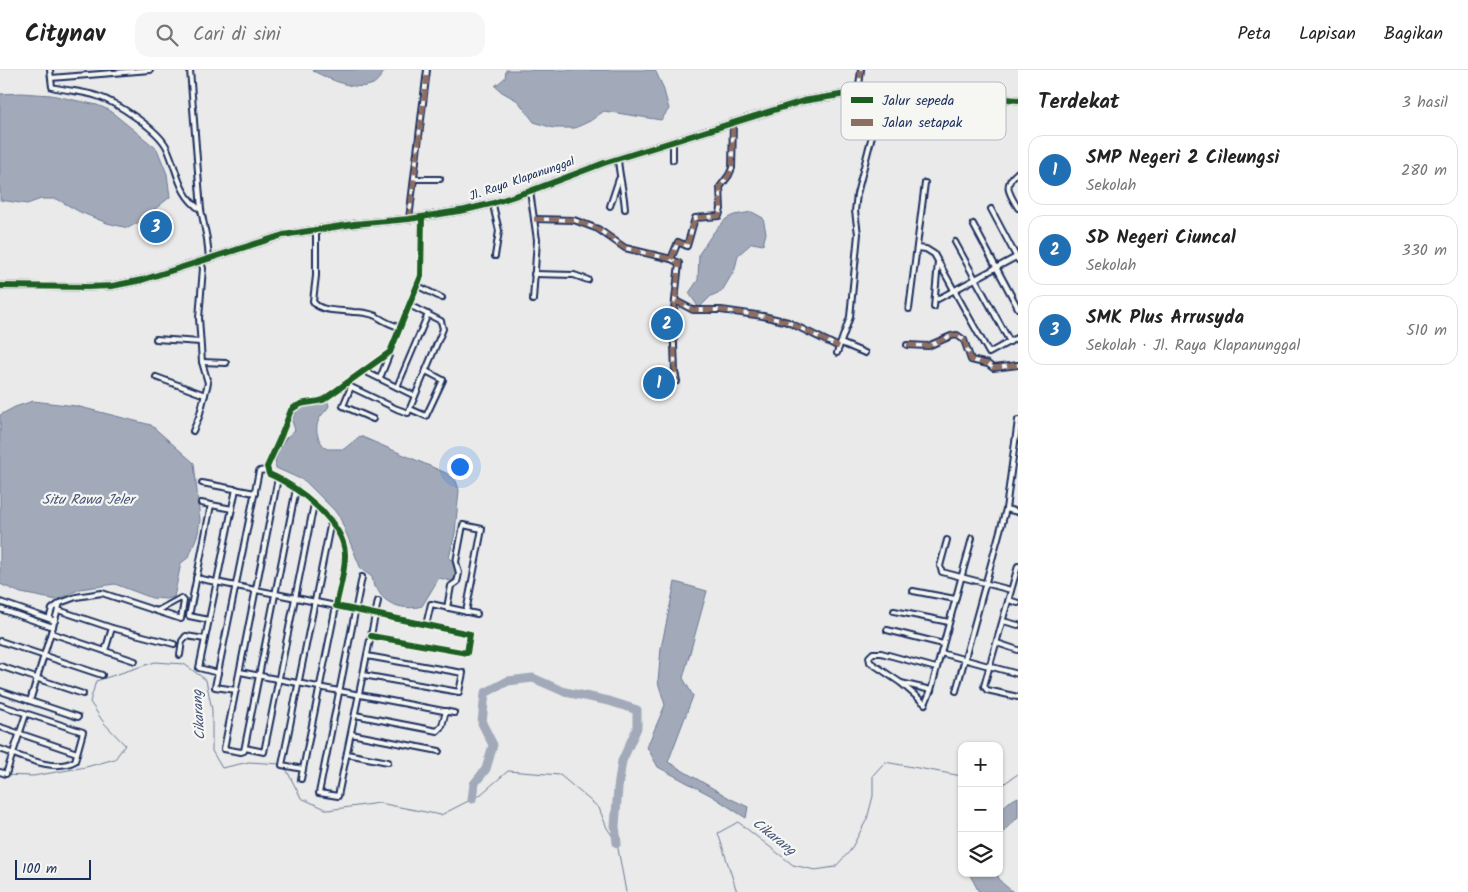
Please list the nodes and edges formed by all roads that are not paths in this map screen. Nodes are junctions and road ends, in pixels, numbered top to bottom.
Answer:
1 (50, 70) edge
2 (150, 70) edge
3 (190, 70) edge
4 (427, 70) edge
5 (51, 78) junction
6 (841, 95) edge
7 (733, 122) junction
8 (871, 140) edge
9 (673, 142) junction
10 (618, 159) junction
11 (673, 160) dead end
12 (1018, 172) edge
13 (414, 179) junction
14 (440, 179) dead end
15 (619, 179) junction
16 (925, 182) dead end
17 (530, 191) junction
18 (490, 204) junction
19 (610, 206) dead end
20 (1018, 208) edge
21 (625, 209) dead end
22 (991, 209) dead end
23 (201, 210) junction
24 (422, 217) junction
25 (409, 219) junction
26 (534, 219) junction
27 (973, 224) dead end
28 (316, 230) junction
29 (955, 242) dead end
30 (917, 248) junction
31 (494, 256) dead end
32 (209, 258) junction
33 (1017, 258) edge
34 (670, 259) junction
35 (200, 261) junction
36 (938, 262) junction
37 (996, 267) junction
38 (534, 274) junction
39 (974, 278) junction
40 (588, 280) dead end
41 (0, 286) edge
42 (418, 286) junction
43 (954, 290) junction
44 (442, 298) dead end
45 (938, 299) dead end
46 (533, 300) dead end
47 (676, 301) junction
48 (409, 305) junction
49 (934, 307) dead end
50 (1018, 308) edge
51 (909, 309) dead end
52 (428, 314) junction
53 (400, 327) junction
54 (1018, 337) edge
55 (156, 339) dead end
56 (200, 342) junction
57 (1010, 342) junction
58 (840, 345) junction
59 (907, 345) dead end
60 (390, 352) junction
61 (837, 353) dead end
62 (865, 353) dead end
63 (202, 362) junction
64 (226, 363) dead end
65 (1018, 365) edge
66 (364, 371) junction
67 (426, 371) junction
68 (156, 377) dead end
69 (380, 378) junction
70 (677, 381) dead end
71 (347, 383) junction
72 (397, 386) junction
73 (351, 387) junction
74 (205, 395) junction
75 (415, 396) junction
76 (410, 409) junction
77 (373, 419) dead end
78 (1018, 420) edge
79 (193, 431) dead end
80 (267, 470) junction
81 (278, 478) junction
82 (202, 483) dead end
83 (236, 489) junction
84 (296, 489) junction
85 (255, 493) junction
86 (201, 503) dead end
87 (314, 504) junction
88 (211, 505) junction
89 (232, 509) junction
90 (1006, 509) junction
91 (1018, 512) edge
92 (331, 521) junction
93 (972, 538) dead end
94 (947, 540) dead end
95 (1018, 566) edge
96 (1016, 576) edge
97 (362, 577) dead end
98 (962, 577) junction
99 (196, 578) junction
100 (217, 582) junction
101 (986, 583) junction
102 (237, 586) junction
103 (257, 590) junction
104 (1011, 590) junction
105 (913, 592) dead end
106 (276, 594) junction
107 (295, 598) junction
108 (378, 600) dead end
109 (955, 600) junction
110 (1009, 600) junction
111 (0, 602) edge
112 (315, 602) junction
113 (60, 603) junction
114 (1018, 603) edge
115 (336, 606) junction
116 (447, 608) junction
117 (0, 610) edge
118 (58, 610) junction
119 (356, 610) junction
120 (157, 611) junction
121 (894, 611) dead end
122 (466, 612) junction
123 (375, 614) junction
124 (477, 614) dead end
125 (38, 615) junction
126 (49, 619) junction
127 (209, 620) junction
128 (36, 621) junction
129 (55, 621) junction
130 (1003, 621) junction
131 (949, 622) junction
132 (426, 625) junction
133 (1018, 625) edge
134 (53, 627) junction
135 (112, 628) junction
136 (887, 630) dead end
137 (51, 633) junction
138 (371, 636) junction
139 (205, 639) junction
140 (0, 641) edge
141 (997, 643) junction
142 (174, 644) dead end
143 (943, 644) junction
144 (1018, 650) edge
145 (105, 651) junction
146 (941, 653) junction
147 (180, 655) dead end
148 (44, 656) junction
149 (367, 656) junction
150 (965, 659) junction
151 (135, 661) dead end
152 (0, 666) edge
153 (990, 666) junction
154 (936, 668) junction
155 (240, 672) junction
156 (218, 673) junction
157 (1018, 674) edge
158 (102, 675) dead end
159 (363, 675) junction
160 (259, 676) junction
161 (37, 679) junction
162 (279, 680) junction
163 (902, 683) junction
164 (299, 684) junction
165 (319, 688) junction
166 (236, 690) junction
167 (930, 690) junction
168 (0, 691) edge
169 (339, 691) junction
170 (956, 691) dead end
171 (82, 694) dead end
172 (359, 695) junction
173 (1018, 697) edge
174 (30, 701) junction
175 (0, 705) edge
176 (446, 711) junction
177 (454, 713) dead end
178 (26, 714) junction
179 (355, 715) junction
180 (78, 717) dead end
181 (0, 727) edge
182 (20, 734) junction
183 (351, 734) junction
184 (245, 748) junction
185 (0, 749) edge
186 (439, 751) dead end
187 (13, 753) junction
188 (77, 753) junction
189 (347, 754) junction
190 (388, 762) dead end
191 (303, 769) junction
192 (0, 772) edge
193 (300, 779) dead end

1 - 5 street
2 - 5 street
3 - 23 street
4 - 13 street
5 - 23 street
6 - 7 street, Jl. Raya Klapanunggal
7 - 9 street, Jl. Raya Klapanunggal
7 - 34 street
8 - 58 street
9 - 10 street, Jl. Raya Klapanunggal
9 - 11 street
10 - 15 street
10 - 17 street, Jl. Raya Klapanunggal
12 - 20 street
13 - 14 street
13 - 25 street
15 - 19 street
15 - 21 street
16 - 30 street
17 - 18 street, Jl. Raya Klapanunggal
17 - 26 street
18 - 24 street, Jl. Raya Klapanunggal
18 - 31 street
22 - 33 street
23 - 32 street
24 - 25 street, Jl. Raya Klapanunggal
24 - 42 street
25 - 28 street, Jl. Raya Klapanunggal
26 - 34 street
26 - 38 street
27 - 37 street
28 - 32 street, Jl. Raya Klapanunggal
28 - 53 street
29 - 39 street
30 - 36 street
30 - 51 street
32 - 35 street, Jl. Raya Klapanunggal
33 - 37 street
34 - 47 street
35 - 41 street, Jl. Raya Klapanunggal
35 - 56 street
36 - 43 street
36 - 49 street
37 - 39 street
37 - 50 street
38 - 40 street
38 - 46 street
39 - 43 street
39 - 57 street
42 - 44 street
42 - 48 street
43 - 45 street
43 - 57 street
47 - 58 street
47 - 70 street
48 - 52 street
48 - 53 street
52 - 67 street
52 - 72 street
53 - 60 street
54 - 57 street
55 - 56 street
56 - 63 street
58 - 61 street
58 - 62 street
59 - 65 street
60 - 66 street
60 - 69 street
63 - 64 street
63 - 74 street
66 - 69 street
66 - 71 street
67 - 75 street
67 - 76 street
68 - 74 street
69 - 72 street
71 - 73 street
71 - 80 street
72 - 75 street
73 - 76 street
73 - 77 street
74 - 79 street
75 - 76 street
78 - 90 street
80 - 81 street
80 - 85 street
81 - 84 street
81 - 103 street
82 - 83 street
83 - 85 street
83 - 89 street
84 - 87 street
84 - 106 street
85 - 102 street
86 - 88 street
87 - 92 street
87 - 107 street
88 - 89 street
88 - 99 street
89 - 100 street
90 - 91 street
90 - 101 street
92 - 112 street
92 - 115 street
93 - 98 street
94 - 98 street
95 - 96 street
96 - 104 street
97 - 119 street
98 - 101 street
98 - 109 street
99 - 100 street
99 - 127 street
100 - 102 street
100 - 127 street
101 - 104 street
101 - 150 street
102 - 103 street
102 - 156 street
103 - 106 street
103 - 155 street
104 - 110 street
105 - 109 street
106 - 107 street
106 - 160 street
107 - 112 street
107 - 162 street
108 - 123 street
109 - 131 street
110 - 114 street
110 - 130 street
111 - 125 street
112 - 115 street
112 - 164 street
113 - 118 street
113 - 120 street
113 - 126 street
115 - 119 street
115 - 165 street
116 - 122 street
116 - 122 street
116 - 132 street
117 - 128 street
118 - 129 street
118 - 135 street
119 - 123 street
119 - 169 street
120 - 120 street
121 - 131 street
122 - 124 street
123 - 132 street
123 - 138 street
125 - 126 street
125 - 128 street
126 - 129 street
127 - 139 street
128 - 134 street
129 - 134 street
130 - 133 street
130 - 141 street
131 - 143 street
132 - 138 street
134 - 137 street
135 - 142 street
135 - 145 street
136 - 143 street
137 - 145 street
137 - 148 street
138 - 149 street
139 - 147 street
139 - 156 street
140 - 148 street
141 - 144 street
141 - 153 street
143 - 146 street
145 - 151 street
146 - 150 street
146 - 154 street
148 - 158 street
148 - 161 street
149 - 159 street
149 - 159 street
150 - 153 street
150 - 170 street
152 - 161 street
153 - 157 street
153 - 173 street
154 - 163 street
154 - 167 street
155 - 160 street
155 - 166 street
156 - 166 street
159 - 172 street
160 - 162 street
160 - 184 street
161 - 171 street
161 - 174 street
162 - 164 street
162 - 184 street
163 - 167 street
163 - 167 street
164 - 165 street
164 - 191 street
165 - 169 street
165 - 191 street
166 - 184 street
168 - 174 street
169 - 172 street
169 - 189 street
172 - 176 street
172 - 179 street
174 - 180 street
175 - 178 street
176 - 177 street
176 - 179 street
178 - 182 street
178 - 188 street
179 - 183 street
181 - 182 street
182 - 187 street
182 - 188 street
183 - 186 street
183 - 189 street
185 - 187 street
187 - 188 street
187 - 192 street
189 - 190 street
191 - 193 street

